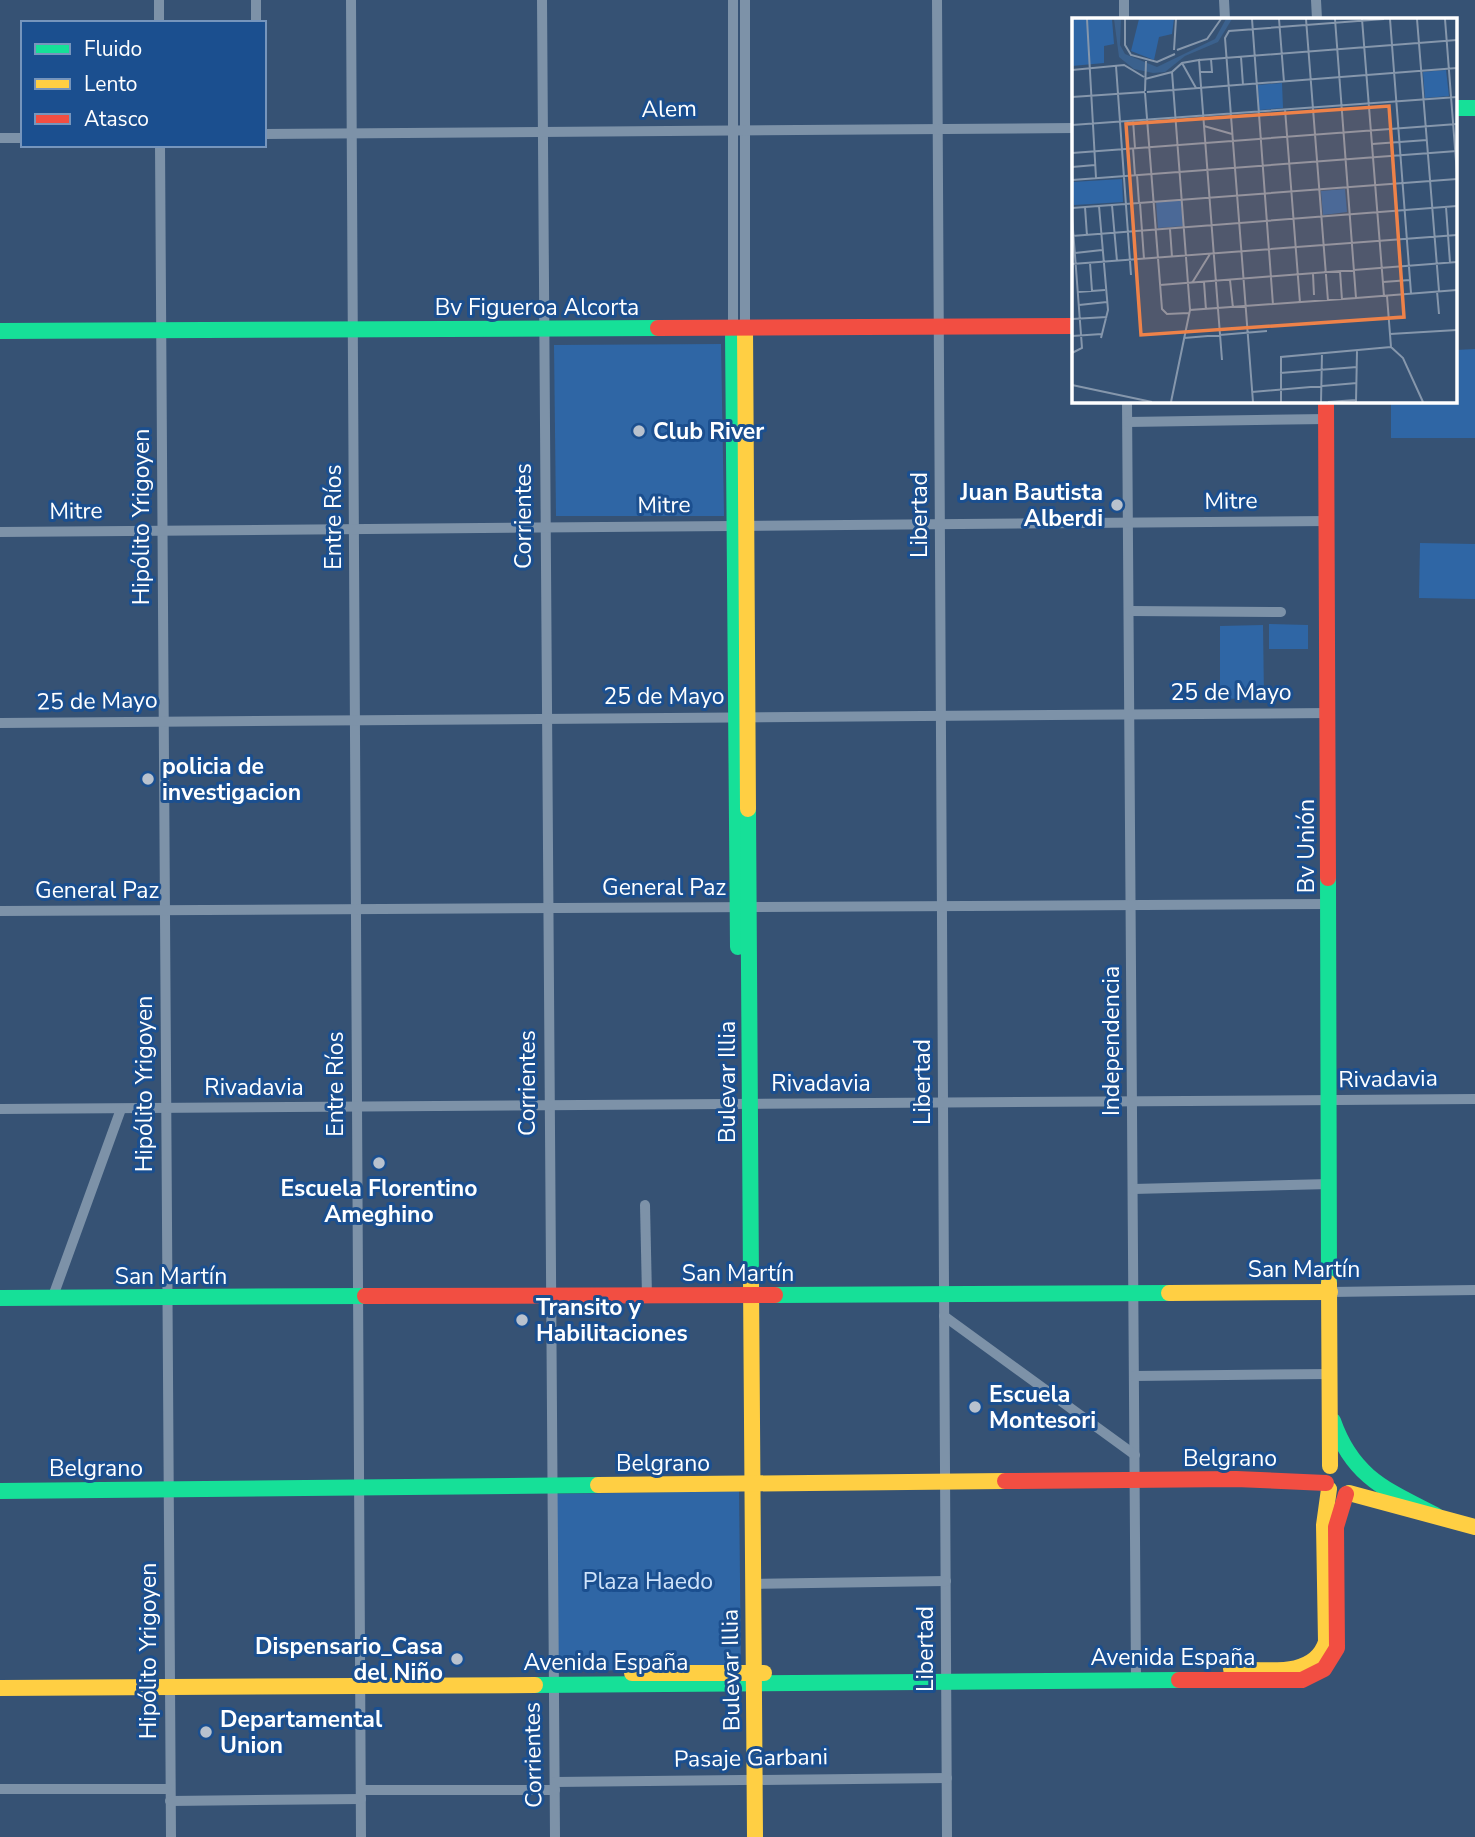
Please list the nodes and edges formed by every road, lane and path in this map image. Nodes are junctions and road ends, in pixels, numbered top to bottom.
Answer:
1 (159, 0) edge
2 (256, 0) edge
3 (351, 0) edge
4 (541, 0) edge
5 (733, 0) edge
6 (744, 0) edge
7 (937, 0) edge
8 (1124, 0) edge
9 (1224, 0) edge
10 (1316, 0) edge
11 (1124, 18) edge
12 (1225, 18) edge
13 (1317, 18) edge
14 (159, 21) edge
15 (256, 21) edge
16 (1072, 128) edge
17 (937, 130) junction
18 (739, 131) junction
19 (542, 133) junction
20 (266, 134) edge
21 (352, 135) junction
22 (0, 138) edge
23 (21, 138) edge
24 (160, 147) edge
25 (1072, 326) edge
26 (939, 327) junction
27 (543, 328) junction
28 (739, 329) junction
29 (161, 330) junction
30 (353, 330) junction
31 (0, 331) edge
32 (1127, 402) edge
33 (1326, 402) edge
34 (1326, 419) junction
35 (1128, 422) junction
36 (1328, 521) junction
37 (940, 523) junction
38 (1128, 524) junction
39 (741, 525) junction
40 (545, 527) junction
41 (354, 529) junction
42 (162, 531) junction
43 (0, 532) edge
44 (1130, 611) junction
45 (1281, 612) dead end
46 (1329, 713) junction
47 (1129, 714) junction
48 (941, 715) junction
49 (742, 717) junction
50 (546, 718) junction
51 (355, 719) junction
52 (163, 720) junction
53 (0, 723) edge
54 (1329, 904) junction
55 (1130, 905) junction
56 (942, 906) junction
57 (743, 907) junction
58 (547, 908) junction
59 (355, 909) junction
60 (164, 910) junction
61 (0, 911) edge
62 (1475, 1099) edge
63 (1329, 1101) junction
64 (1132, 1102) junction
65 (943, 1104) junction
66 (745, 1105) junction
67 (548, 1106) junction
68 (356, 1107) junction
69 (166, 1108) junction
70 (0, 1109) edge
71 (121, 1109) junction
72 (1329, 1184) junction
73 (1133, 1188) junction
74 (645, 1205) dead end
75 (1475, 1290) edge
76 (1133, 1292) junction
77 (1330, 1292) junction
78 (944, 1295) junction
79 (647, 1296) junction
80 (746, 1296) junction
81 (357, 1297) junction
82 (549, 1297) junction
83 (0, 1298) edge
84 (52, 1299) junction
85 (167, 1299) junction
86 (944, 1316) junction
87 (1331, 1374) junction
88 (1134, 1376) junction
89 (1331, 1412) junction
90 (1135, 1455) junction
91 (1330, 1466) junction
92 (1354, 1467) junction
93 (1135, 1481) junction
94 (945, 1483) junction
95 (553, 1485) junction
96 (747, 1485) junction
97 (1328, 1486) junction
98 (358, 1489) junction
99 (0, 1491) edge
100 (168, 1491) junction
101 (1347, 1494) junction
102 (1437, 1516) junction
103 (1475, 1527) edge
104 (946, 1581) junction
105 (753, 1584) junction
106 (1327, 1658) junction
107 (945, 1674) junction
108 (1136, 1675) junction
109 (0, 1679) edge
110 (553, 1679) junction
111 (748, 1679) junction
112 (360, 1681) junction
113 (170, 1684) junction
114 (0, 1688) edge
115 (947, 1778) junction
116 (750, 1779) junction
117 (555, 1786) junction
118 (0, 1789) edge
119 (170, 1789) junction
120 (361, 1795) junction
121 (170, 1801) junction
122 (171, 1837) edge
123 (361, 1837) edge
124 (555, 1837) edge
125 (745, 1837) edge
126 (755, 1837) edge
127 (947, 1837) edge

1 - 14 street
2 - 15 street
3 - 21 street, Entre Ríos
4 - 19 street, Corrientes
5 - 18 street
6 - 18 street
7 - 17 street, Libertad
8 - 11 street
9 - 12 street
10 - 13 street
16 - 17 street, Alem
17 - 18 street, Alem
17 - 26 street, Libertad
18 - 19 street, Alem
18 - 28 street
19 - 21 street, Alem
19 - 27 street, Corrientes
20 - 21 street, Alem
21 - 30 street, Entre Ríos
22 - 23 street
24 - 29 street, Hipólito Yrigoyen
25 - 26 main road, Bv Figueroa Alcorta
26 - 28 main road, Bv Figueroa Alcorta
26 - 37 street, Libertad
27 - 28 main road, Bv Figueroa Alcorta
27 - 30 main road, Bv Figueroa Alcorta
27 - 40 street, Corrientes
28 - 39 main road, Bulevar Illia
29 - 30 main road, Bv Figueroa Alcorta
29 - 31 main road, Bv Figueroa Alcorta
29 - 42 street, Hipólito Yrigoyen
30 - 41 street, Entre Ríos
32 - 35 street, Independencia
33 - 34 main road, Bv Unión
34 - 35 street
34 - 36 main road, Bv Unión
35 - 38 street, Independencia
36 - 38 street, Mitre
36 - 46 main road, Bv Unión
37 - 38 street, Mitre
37 - 39 street, Mitre
37 - 48 street, Libertad
38 - 44 street, Independencia
39 - 40 street, Mitre
39 - 49 main road, Bulevar Illia
40 - 41 street, Mitre
40 - 50 street, Corrientes
41 - 42 street, Mitre
41 - 51 street, Entre Ríos
42 - 43 street, Mitre
42 - 52 street, Hipólito Yrigoyen
44 - 45 street
44 - 47 street, Independencia
46 - 47 street, 25 de Mayo
46 - 54 main road, Bv Unión
47 - 48 street, 25 de Mayo
47 - 55 street, Independencia
48 - 49 street, 25 de Mayo
48 - 56 street, Libertad
49 - 50 street, 25 de Mayo
49 - 57 main road, Bulevar Illia
50 - 51 street, 25 de Mayo
50 - 58 street, Corrientes
51 - 52 street, 25 de Mayo
51 - 59 street, Entre Ríos
52 - 53 street, 25 de Mayo
52 - 60 street, Hipólito Yrigoyen
54 - 55 street, General Paz
54 - 63 main road, Bv Unión
55 - 56 street, General Paz
55 - 64 street, Independencia
56 - 57 street, General Paz
56 - 65 street, Libertad
57 - 58 street, General Paz
57 - 66 main road, Bulevar Illia
58 - 59 street, General Paz
58 - 67 street, Corrientes
59 - 60 street, General Paz
59 - 68 street, Entre Ríos
60 - 61 street, General Paz
60 - 69 street, Hipólito Yrigoyen
62 - 63 street, Rivadavia
63 - 64 street, Rivadavia
63 - 72 main road, Bv Unión
64 - 65 street, Rivadavia
64 - 73 street, Independencia
65 - 66 street, Rivadavia
65 - 78 street, Libertad
66 - 67 street, Rivadavia
66 - 80 main road, Bulevar Illia
67 - 68 street, Rivadavia
67 - 82 street, Corrientes
68 - 69 street, Rivadavia
68 - 81 street, Entre Ríos
69 - 71 street, Rivadavia
69 - 85 street, Hipólito Yrigoyen
70 - 71 street, Rivadavia
71 - 84 street
72 - 73 street
72 - 77 main road, Bv Unión
73 - 76 street, Independencia
74 - 79 street
75 - 77 street, San Martín
76 - 77 main road, San Martín
76 - 78 main road, San Martín
76 - 88 street, Independencia
77 - 87 main road, Bv Unión
78 - 80 main road, San Martín
78 - 86 street, Libertad
79 - 80 main road, San Martín
79 - 82 main road, San Martín
80 - 96 main road, Bulevar Illia
81 - 82 main road, San Martín
81 - 85 main road, San Martín
81 - 98 street, Entre Ríos
82 - 95 street, Corrientes
83 - 84 main road, San Martín
84 - 85 main road, San Martín
85 - 100 street, Hipólito Yrigoyen
86 - 90 street
86 - 94 street, Libertad
87 - 88 street
87 - 89 main road, Bv Unión
88 - 90 street, Independencia
89 - 91 main road, Bv Unión
89 - 92 main road
90 - 93 street, Independencia
91 - 92 main road
91 - 97 main road
92 - 101 main road
92 - 102 main road
93 - 94 main road, Belgrano
93 - 97 main road, Belgrano
93 - 108 street, Independencia
94 - 96 main road, Belgrano
94 - 104 street, Libertad
95 - 96 main road, Belgrano
95 - 98 main road, Belgrano
95 - 110 street, Corrientes
96 - 105 main road, Bulevar Illia
96 - 111 main road, Bulevar Illia
97 - 101 main road
97 - 106 main road
98 - 100 main road, Belgrano
98 - 112 street, Entre Ríos
99 - 100 main road, Belgrano
100 - 113 street, Hipólito Yrigoyen
101 - 102 main road
101 - 106 main road
102 - 103 main road
104 - 105 street
104 - 107 street, Libertad
105 - 111 main road, Bulevar Illia
106 - 108 main road, Avenida España
107 - 108 main road, Avenida España
107 - 111 main road, Avenida España
107 - 115 street, Libertad
109 - 113 main road, Avenida España
110 - 111 main road, Avenida España
110 - 112 main road, Avenida España
110 - 117 street, Corrientes
111 - 116 main road, Bulevar Illia
112 - 113 main road, Avenida España
112 - 120 street, Entre Ríos
113 - 114 main road, Avenida España
113 - 119 street, Hipólito Yrigoyen
115 - 116 street, Pasaje Garbani
115 - 127 street, Libertad
116 - 117 street, Pasaje Garbani
116 - 125 main road, Bulevar Illia
116 - 126 main road, Bulevar Illia
117 - 120 street, Pasaje Garbani
117 - 124 street, Corrientes
118 - 119 street
119 - 121 street, Hipólito Yrigoyen
120 - 121 street, Pasaje Garbani
120 - 123 street, Entre Ríos
121 - 122 street, Hipólito Yrigoyen

